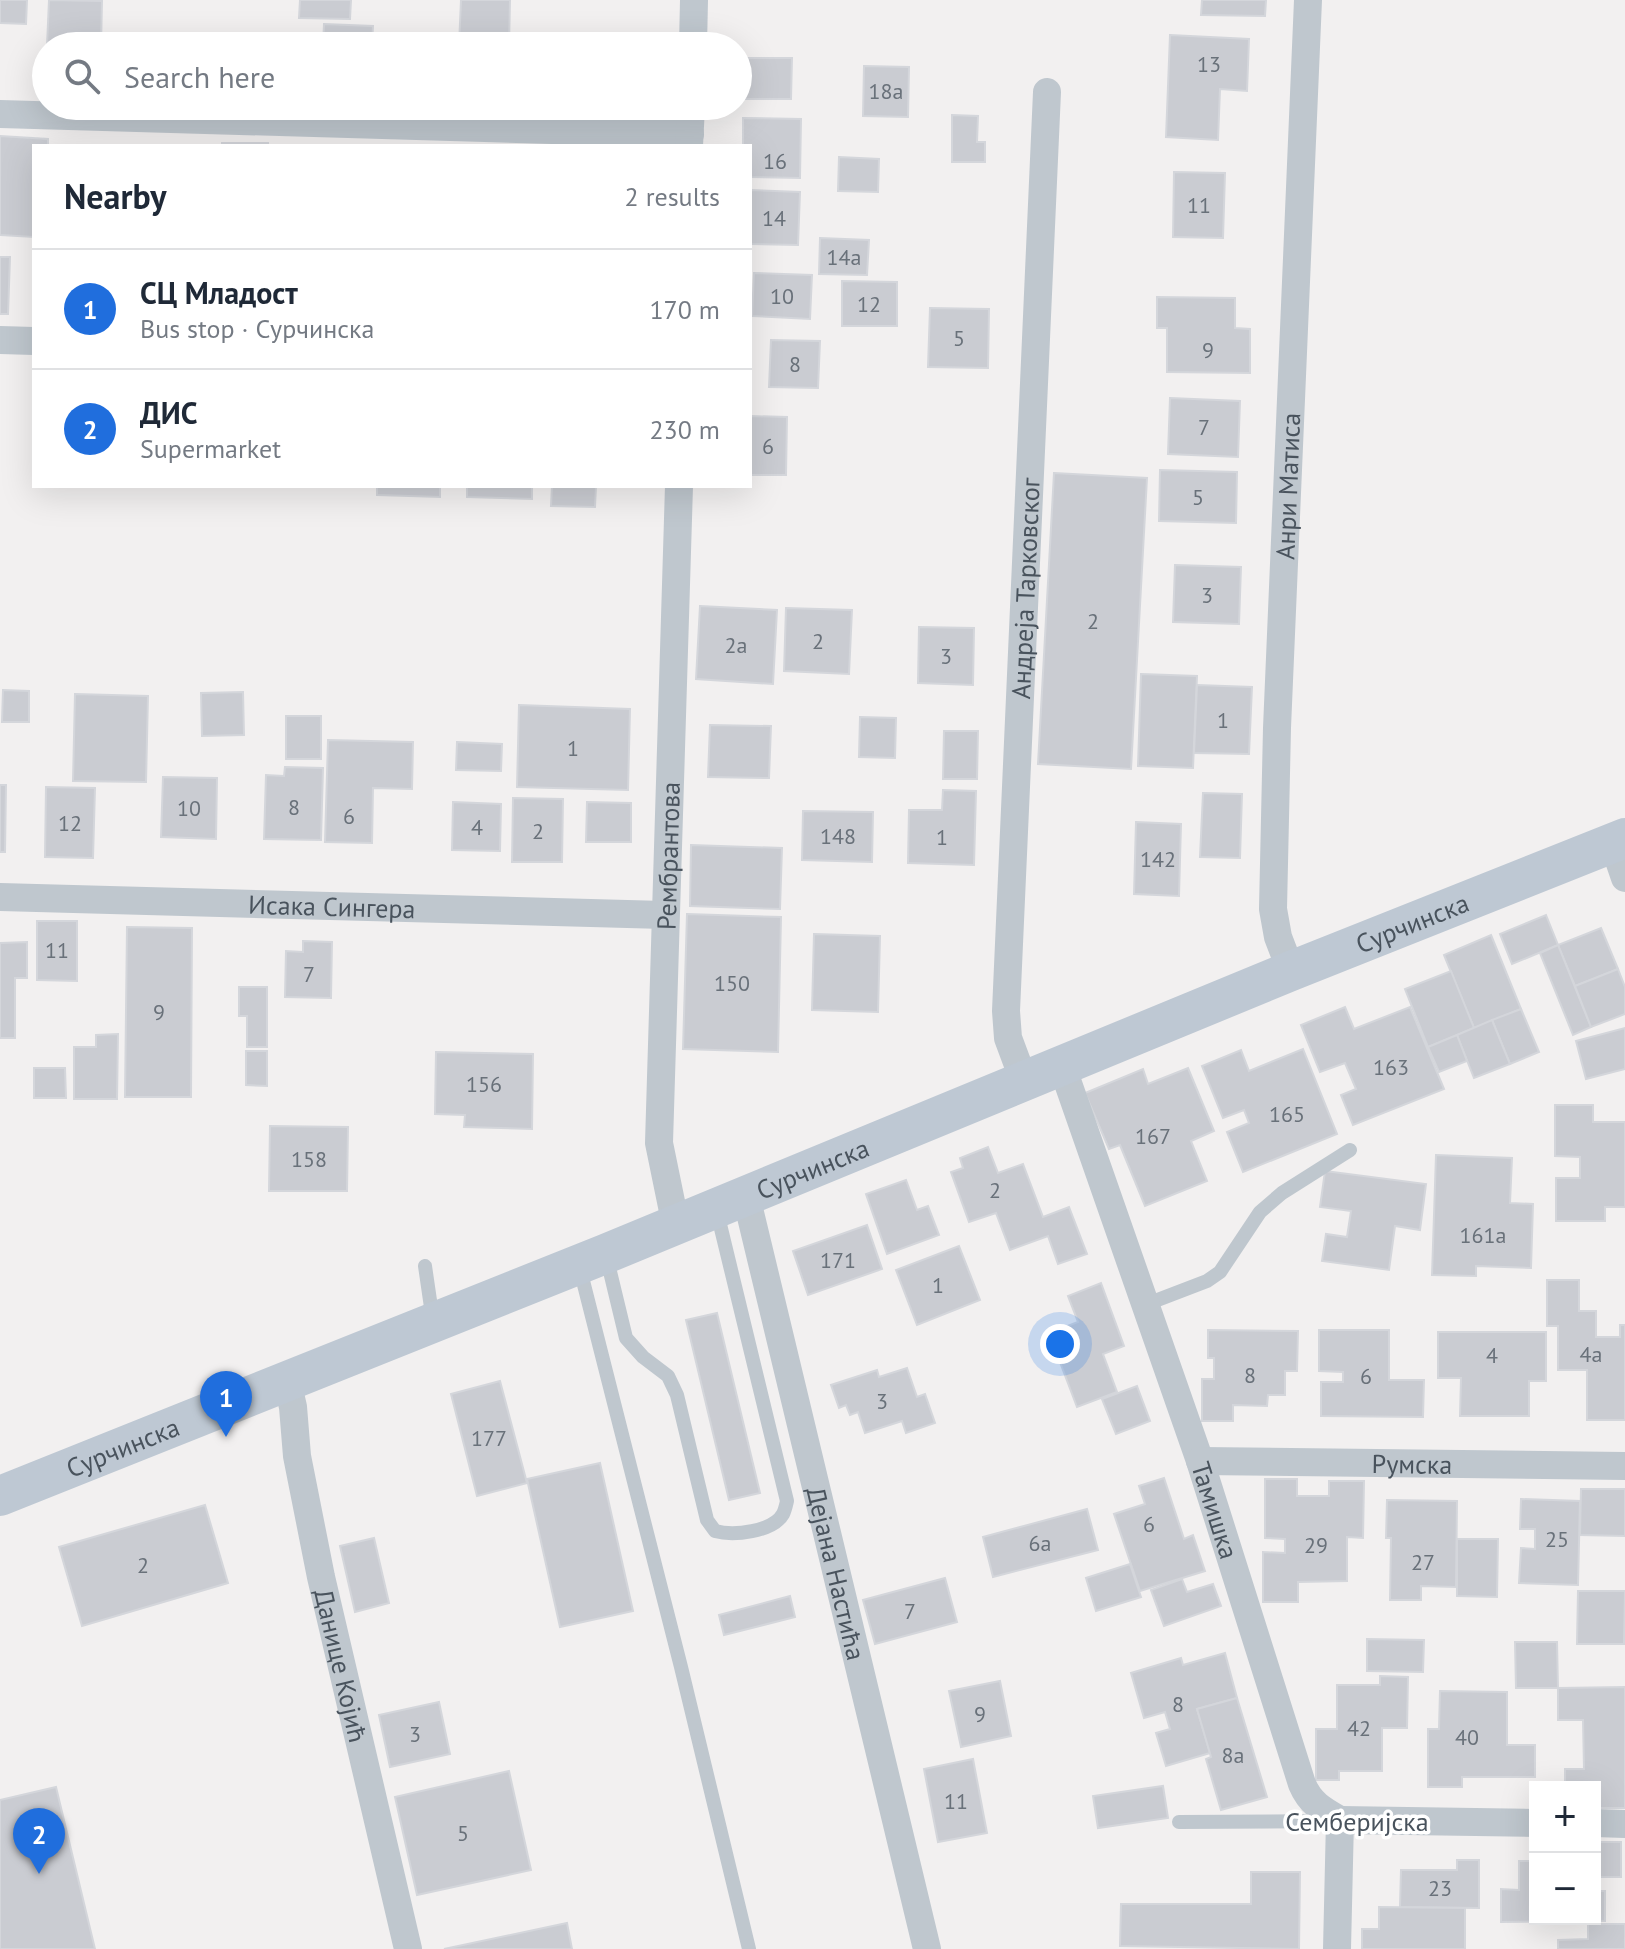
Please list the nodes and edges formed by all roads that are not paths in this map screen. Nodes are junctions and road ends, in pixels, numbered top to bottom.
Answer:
1 (694, 0) edge
2 (1308, 0) edge
3 (693, 32) edge
4 (1047, 92) dead end
5 (0, 114) edge
6 (32, 115) edge
7 (159, 120) edge
8 (691, 120) edge
9 (690, 140) edge
10 (0, 340) edge
11 (32, 341) edge
12 (679, 488) edge
13 (1621, 853) edge
14 (0, 897) edge
15 (664, 915) junction
16 (1291, 971) junction
17 (1062, 1066) junction
18 (1024, 1081) junction
19 (1350, 1150) dead end
20 (731, 1202) junction
21 (676, 1226) junction
22 (592, 1260) junction
23 (425, 1266) dead end
24 (1147, 1304) junction
25 (433, 1323) junction
26 (287, 1381) junction
27 (1200, 1461) junction
28 (1625, 1466) edge
29 (0, 1496) edge
30 (1340, 1820) junction
31 (1179, 1822) dead end
32 (1529, 1823) edge
33 (1601, 1823) edge
34 (1625, 1824) edge
35 (408, 1949) edge
36 (749, 1949) edge
37 (927, 1949) edge
38 (1337, 1949) edge

1 - 3 street
2 - 16 street, Анри Матиса
4 - 18 street, Андреја Тарковског
5 - 6 street
7 - 9 street
8 - 9 street
10 - 11 street
12 - 15 street, Рембрантова
13 - 16 main road, Сурчинска
14 - 15 street, Исака Сингера
15 - 21 street, Рембрантова
16 - 17 main road, Сурчинска
17 - 18 main road, Сурчинска
17 - 24 street, Тамишка
18 - 20 main road, Сурчинска
19 - 24 lane
20 - 21 main road, Сурчинска
20 - 22 lane
20 - 37 street, Дејана Настића
21 - 22 main road, Сурчинска
22 - 25 main road, Сурчинска
22 - 36 lane
23 - 25 lane
24 - 27 street, Тамишка
25 - 26 main road, Сурчинска
26 - 29 main road, Сурчинска
26 - 35 street, Данице Којић
27 - 28 street, Румска
27 - 30 street, Тамишка
30 - 31 lane, Семберијска
30 - 32 street, Семберијска
30 - 38 street
33 - 34 street

